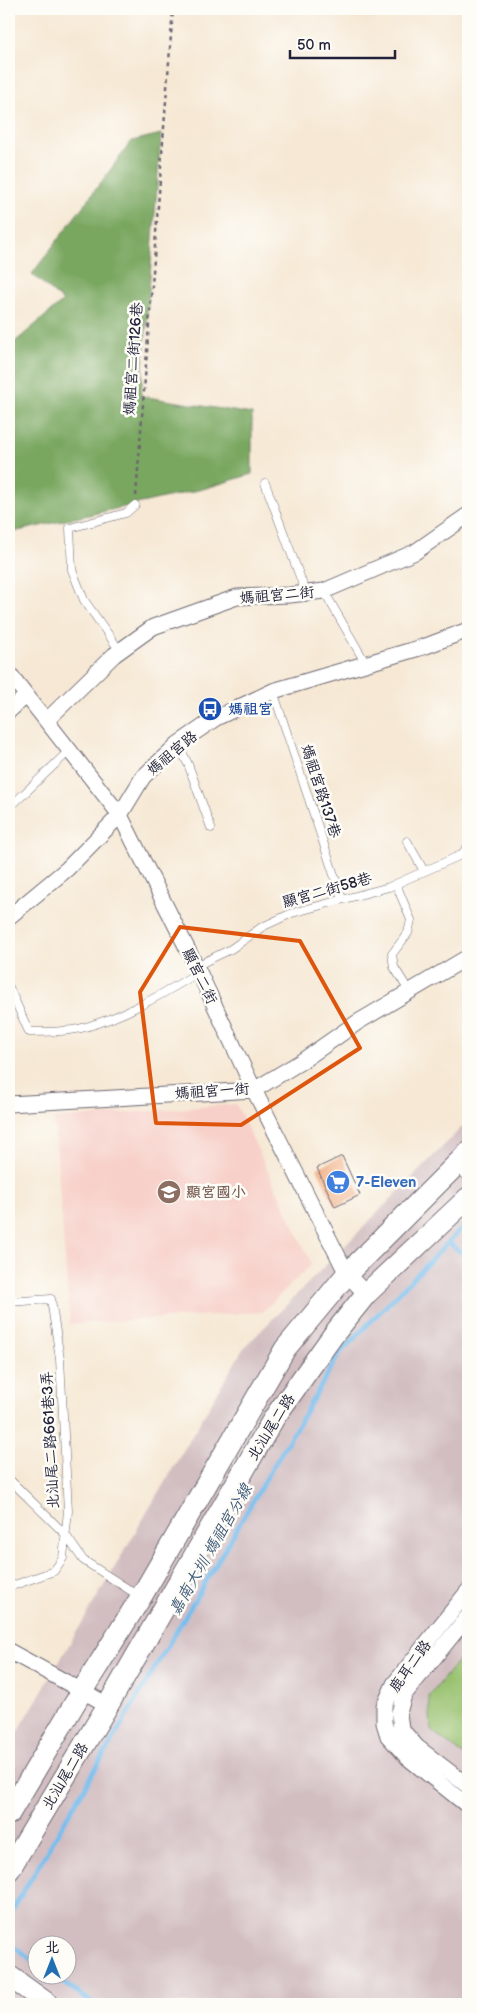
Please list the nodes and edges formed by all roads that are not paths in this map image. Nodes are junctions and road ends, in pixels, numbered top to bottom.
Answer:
1 (265, 483) dead end
2 (135, 505) road end
3 (468, 515) edge
4 (324, 591) junction
5 (306, 593) junction
6 (468, 630) edge
7 (120, 651) junction
8 (366, 664) junction
9 (9, 673) edge
10 (273, 691) junction
11 (26, 696) junction
12 (9, 711) edge
13 (48, 720) junction
14 (178, 744) junction
15 (70, 750) junction
16 (9, 808) edge
17 (120, 815) junction
18 (211, 828) dead end
19 (407, 841) dead end
20 (468, 847) edge
21 (424, 871) junction
22 (396, 884) junction
23 (342, 900) junction
24 (9, 917) edge
25 (468, 957) edge
26 (198, 969) junction
27 (9, 987) edge
28 (409, 991) junction
29 (254, 1090) junction
30 (9, 1104) edge
31 (464, 1165) edge
32 (468, 1198) edge
33 (347, 1274) junction
34 (366, 1294) junction
35 (9, 1299) edge
36 (9, 1480) edge
37 (65, 1534) junction
38 (9, 1587) edge
39 (468, 1591) edge
40 (141, 1597) junction
41 (468, 1616) edge
42 (9, 1651) edge
43 (82, 1691) junction
44 (108, 1705) junction
45 (468, 1786) edge
46 (468, 1806) edge
47 (9, 1814) edge
48 (9, 1870) edge
49 (9, 1976) edge
50 (48, 2004) edge

1 - 5 lane
2 - 7 lane
3 - 4 street, 媽祖宮二街
4 - 5 street, 媽祖宮二街
4 - 8 lane
5 - 7 street, 媽祖宮二街
6 - 8 street, 媽祖宮路
7 - 13 street, 媽祖宮二街
8 - 10 street, 媽祖宮路
9 - 11 street, 顯宮二街
10 - 14 street, 媽祖宮路
10 - 23 lane, 媽祖宮路137巷
11 - 12 street
11 - 13 street, 顯宮二街
13 - 15 street, 顯宮二街
14 - 17 street, 媽祖宮路
14 - 18 lane
15 - 16 lane
15 - 17 street, 顯宮二街
17 - 24 street, 媽祖宮路
17 - 26 street, 顯宮二街
19 - 21 lane
20 - 21 lane, 顯宮二街58巷
21 - 22 lane, 顯宮二街58巷
22 - 23 lane, 顯宮二街58巷
22 - 28 lane
23 - 26 lane, 顯宮二街58巷
25 - 28 street, 媽祖宮一街
26 - 27 lane, 顯宮二街58巷
26 - 29 street, 顯宮二街
28 - 29 street, 媽祖宮一街
29 - 30 street, 媽祖宮一街
29 - 33 street, 顯宮二街
31 - 33 street, 北汕尾二路
32 - 34 street, 北汕尾二路
33 - 34 street, 顯宮二街
33 - 40 street, 北汕尾二路
34 - 44 street, 北汕尾二路
35 - 37 lane, 北汕尾二路661巷3弄
36 - 37 lane
37 - 38 lane, 北汕尾二路661巷3弄
37 - 40 lane
39 - 46 street, 鹿耳二路
40 - 43 street, 北汕尾二路
41 - 45 street, 鹿耳二路
42 - 43 street
43 - 44 street
43 - 47 street, 北汕尾二路
44 - 48 street, 北汕尾二路
49 - 50 street

